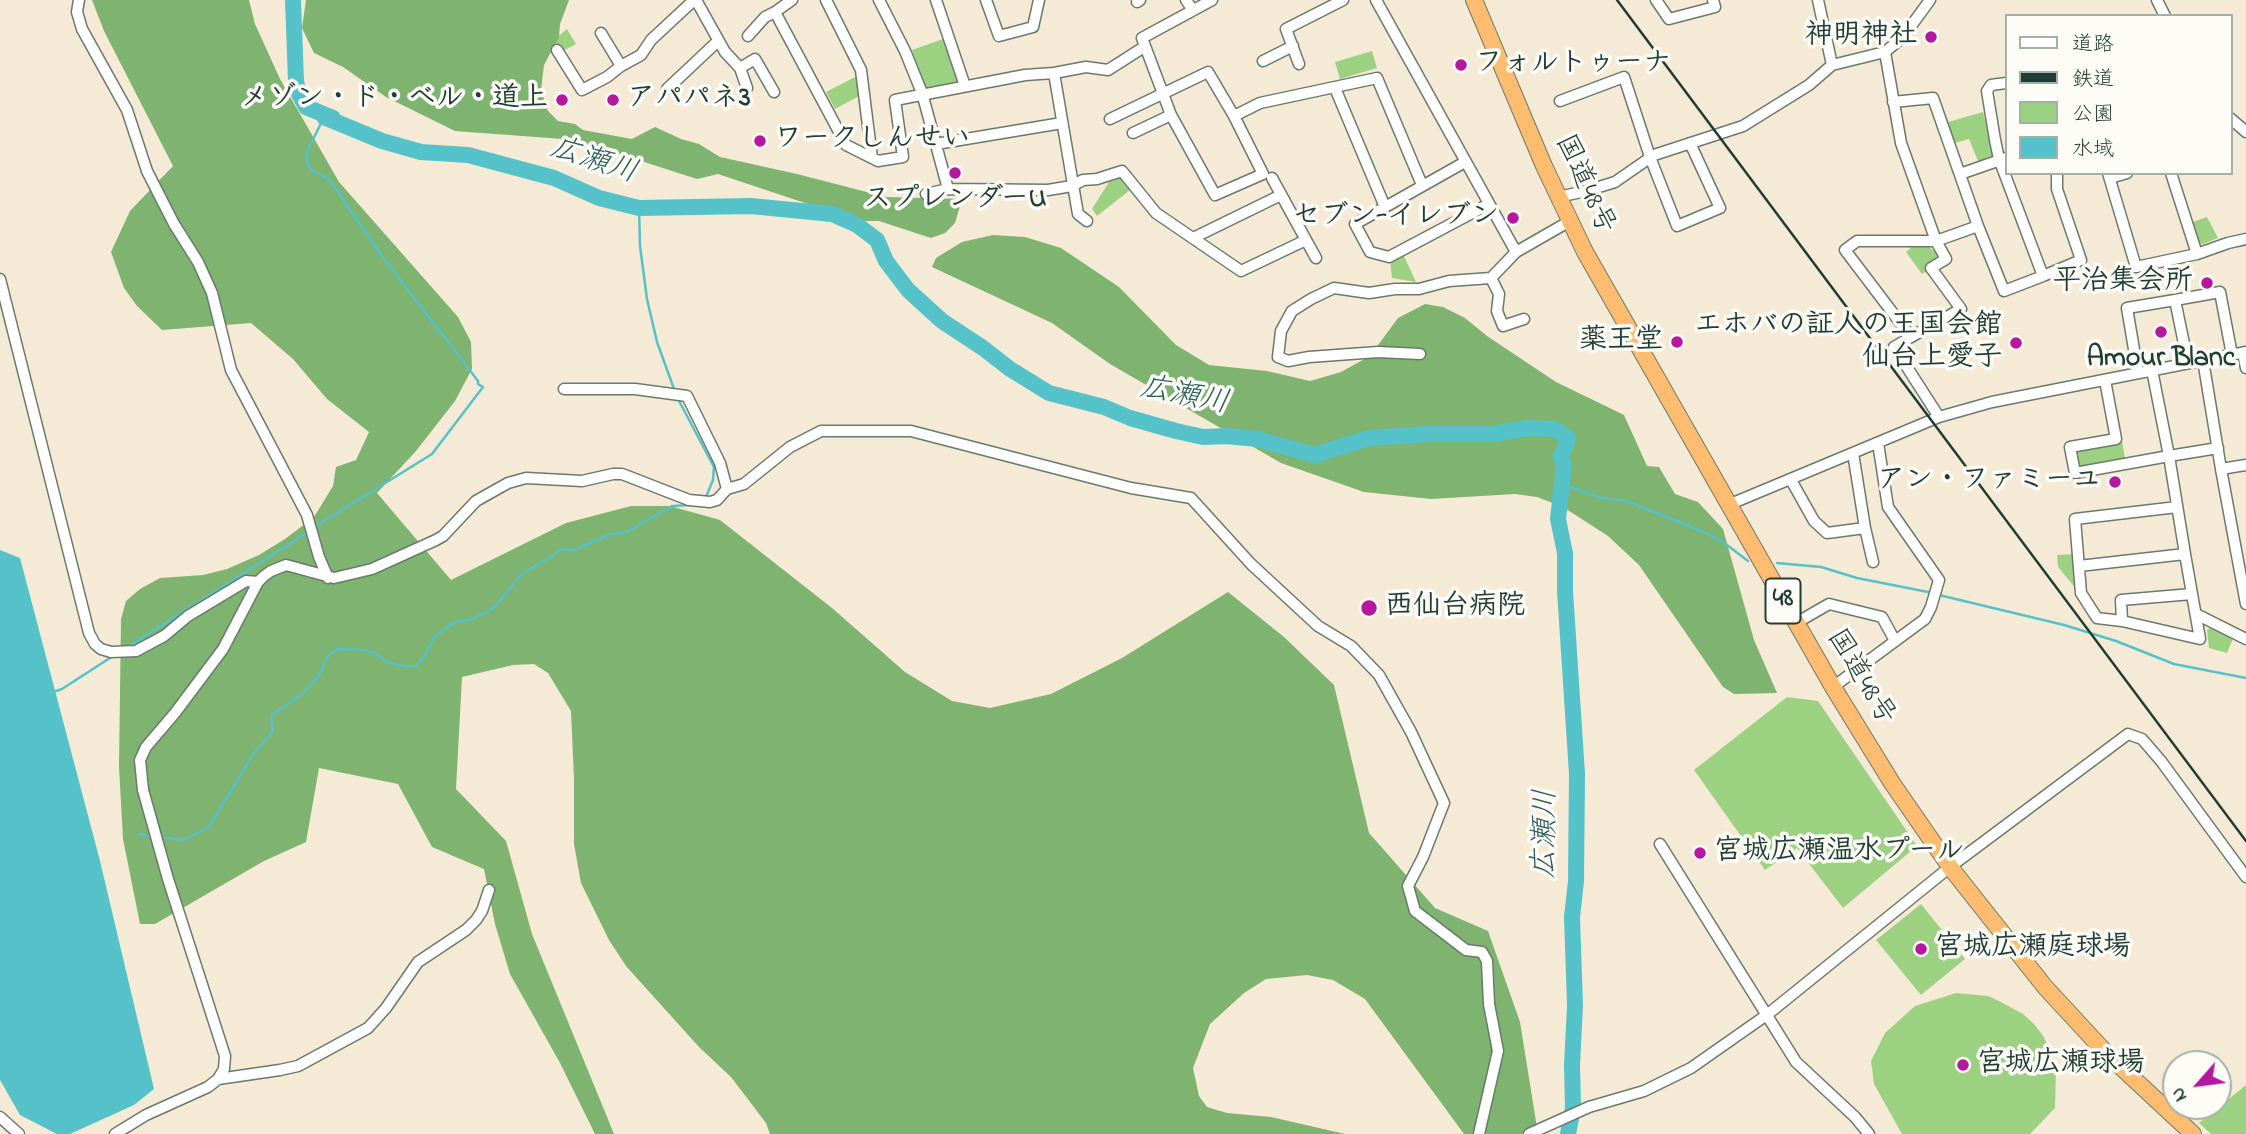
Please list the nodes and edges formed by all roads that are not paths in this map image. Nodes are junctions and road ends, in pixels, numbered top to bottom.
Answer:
1 (79, 0) edge
2 (792, 0) edge
3 (826, 0) edge
4 (878, 0) edge
5 (936, 0) edge
6 (986, 0) edge
7 (1039, 0) edge
8 (1212, 0) edge
9 (1343, 0) edge
10 (1376, 0) edge
11 (1474, 0) edge
12 (1656, 0) edge
13 (1713, 0) edge
14 (1818, 0) edge
15 (1930, 0) edge
16 (692, 1) edge
17 (775, 12) junction
18 (601, 33) dead end
19 (748, 36) dead end
20 (718, 41) junction
21 (1293, 46) junction
22 (1144, 47) junction
23 (556, 50) dead end
24 (1885, 52) junction
25 (1262, 61) dead end
26 (1299, 64) dead end
27 (1832, 65) junction
28 (621, 66) junction
29 (740, 68) junction
30 (1054, 73) junction
31 (2004, 83) edge
32 (965, 86) junction
33 (747, 88) dead end
34 (1335, 88) junction
35 (667, 89) dead end
36 (774, 92) dead end
37 (922, 93) junction
38 (1164, 94) junction
39 (1560, 101) dead end
40 (1893, 102) junction
41 (1171, 115) junction
42 (1234, 117) junction
43 (1110, 119) dead end
44 (2232, 120) edge
45 (1062, 123) junction
46 (2246, 132) edge
47 (1133, 133) dead end
48 (1690, 143) junction
49 (936, 144) junction
50 (1650, 157) junction
51 (872, 158) junction
52 (2003, 159) edge
53 (1465, 162) junction
54 (1961, 174) junction
55 (2008, 175) edge
56 (2057, 175) edge
57 (2172, 175) edge
58 (2109, 176) edge
59 (1272, 178) dead end
60 (1072, 186) junction
61 (1422, 186) junction
62 (948, 189) junction
63 (926, 194) dead end
64 (1281, 195) junction
65 (1558, 197) junction
66 (1489, 204) junction
67 (1385, 207) junction
68 (1087, 221) dead end
69 (1570, 222) junction
70 (1978, 226) junction
71 (1192, 238) junction
72 (2246, 239) edge
73 (1306, 240) junction
74 (1936, 240) junction
75 (1516, 252) junction
76 (2197, 254) junction
77 (1316, 258) dead end
78 (2043, 276) junction
79 (1491, 278) junction
80 (0, 279) edge
81 (2175, 300) junction
82 (1524, 319) dead end
83 (1911, 337) junction
84 (2240, 353) edge
85 (1420, 354) dead end
86 (2203, 360) junction
87 (2188, 363) junction
88 (2246, 368) edge
89 (2152, 370) junction
90 (2138, 373) junction
91 (2105, 380) junction
92 (564, 389) dead end
93 (1939, 417) junction
94 (1878, 443) junction
95 (2218, 448) junction
96 (1853, 453) junction
97 (2169, 456) junction
98 (2246, 465) edge
99 (2221, 469) junction
100 (1791, 480) junction
101 (727, 489) junction
102 (1728, 505) junction
103 (2177, 507) junction
104 (1866, 528) junction
105 (2185, 554) junction
106 (1873, 562) dead end
107 (2079, 566) junction
108 (328, 578) junction
109 (258, 582) junction
110 (2192, 594) junction
111 (2246, 604) edge
112 (2196, 614) junction
113 (2122, 621) junction
114 (1796, 623) junction
115 (2246, 639) edge
116 (1895, 641) junction
117 (1833, 687) junction
118 (1660, 844) dead end
119 (1950, 867) junction
120 (2246, 877) edge
121 (489, 890) dead end
122 (1768, 1014) junction
123 (218, 1079) junction
124 (0, 1117) edge
125 (19, 1134) edge
126 (115, 1134) edge
127 (1479, 1134) edge
128 (1529, 1134) edge
129 (1869, 1134) edge
130 (2193, 1134) edge

1 - 108 street
2 - 17 street
3 - 51 street
4 - 37 street
5 - 32 street
6 - 7 street
8 - 22 street
9 - 21 street
10 - 53 street
11 - 65 highway, 国道48号 / 48
12 - 13 street
14 - 27 street
15 - 24 street
16 - 20 street
16 - 28 street
17 - 19 street
17 - 51 street
18 - 28 street
20 - 29 street
20 - 35 street
21 - 25 street
21 - 26 street
22 - 30 street
22 - 38 street
23 - 28 street
24 - 27 street
24 - 40 street
27 - 48 street
29 - 33 street
29 - 36 street
30 - 32 street
30 - 45 street
31 - 52 street
32 - 37 street
34 - 42 street
34 - 61 street
34 - 67 street
37 - 49 street
37 - 51 street
38 - 41 street
38 - 42 street
38 - 43 street
39 - 50 street
40 - 54 street
40 - 74 street
41 - 42 street
41 - 47 street
44 - 46 street
45 - 49 street
45 - 60 street
48 - 50 street
48 - 50 street
49 - 62 street
50 - 65 street
52 - 54 street
53 - 61 street
53 - 66 street
54 - 70 street
55 - 78 street
56 - 78 street
57 - 76 street
58 - 76 street
59 - 64 street
60 - 62 street
60 - 68 street
60 - 71 street
61 - 67 street
62 - 63 street
64 - 71 street
64 - 73 street
65 - 69 highway, 国道48号 / 48
66 - 67 street
66 - 75 street
69 - 75 street
69 - 102 highway, 国道48号 / 48
70 - 74 street
70 - 78 street
71 - 73 street
72 - 76 street
73 - 77 street
74 - 83 street
74 - 83 street
75 - 79 street
79 - 82 street
79 - 85 street
80 - 109 street
81 - 84 street
81 - 87 street
81 - 90 street
83 - 93 street
84 - 86 street
84 - 88 street
86 - 87 street
86 - 95 street
87 - 89 street
89 - 90 street
89 - 97 street
90 - 91 street
91 - 93 street
91 - 97 street
92 - 101 street
93 - 94 street
94 - 96 street
94 - 116 street
95 - 97 street
95 - 99 street
96 - 100 street
96 - 104 street
97 - 103 street
98 - 99 street
99 - 111 street
100 - 102 street
100 - 104 street
101 - 108 street
101 - 127 street
102 - 114 highway, 国道48号 / 48
103 - 105 street
103 - 107 street
104 - 106 street
105 - 107 street
105 - 110 street
107 - 113 street
108 - 109 street
109 - 123 street
110 - 112 street
110 - 113 street
112 - 113 street
112 - 115 street
114 - 116 street
114 - 117 highway, 国道48号 / 48
116 - 117 street
117 - 119 highway, 国道48号 / 48
118 - 122 street
119 - 120 street
119 - 122 street
119 - 130 highway, 国道48号 / 48
121 - 123 street
122 - 128 street
122 - 129 street
123 - 126 street
124 - 125 street

